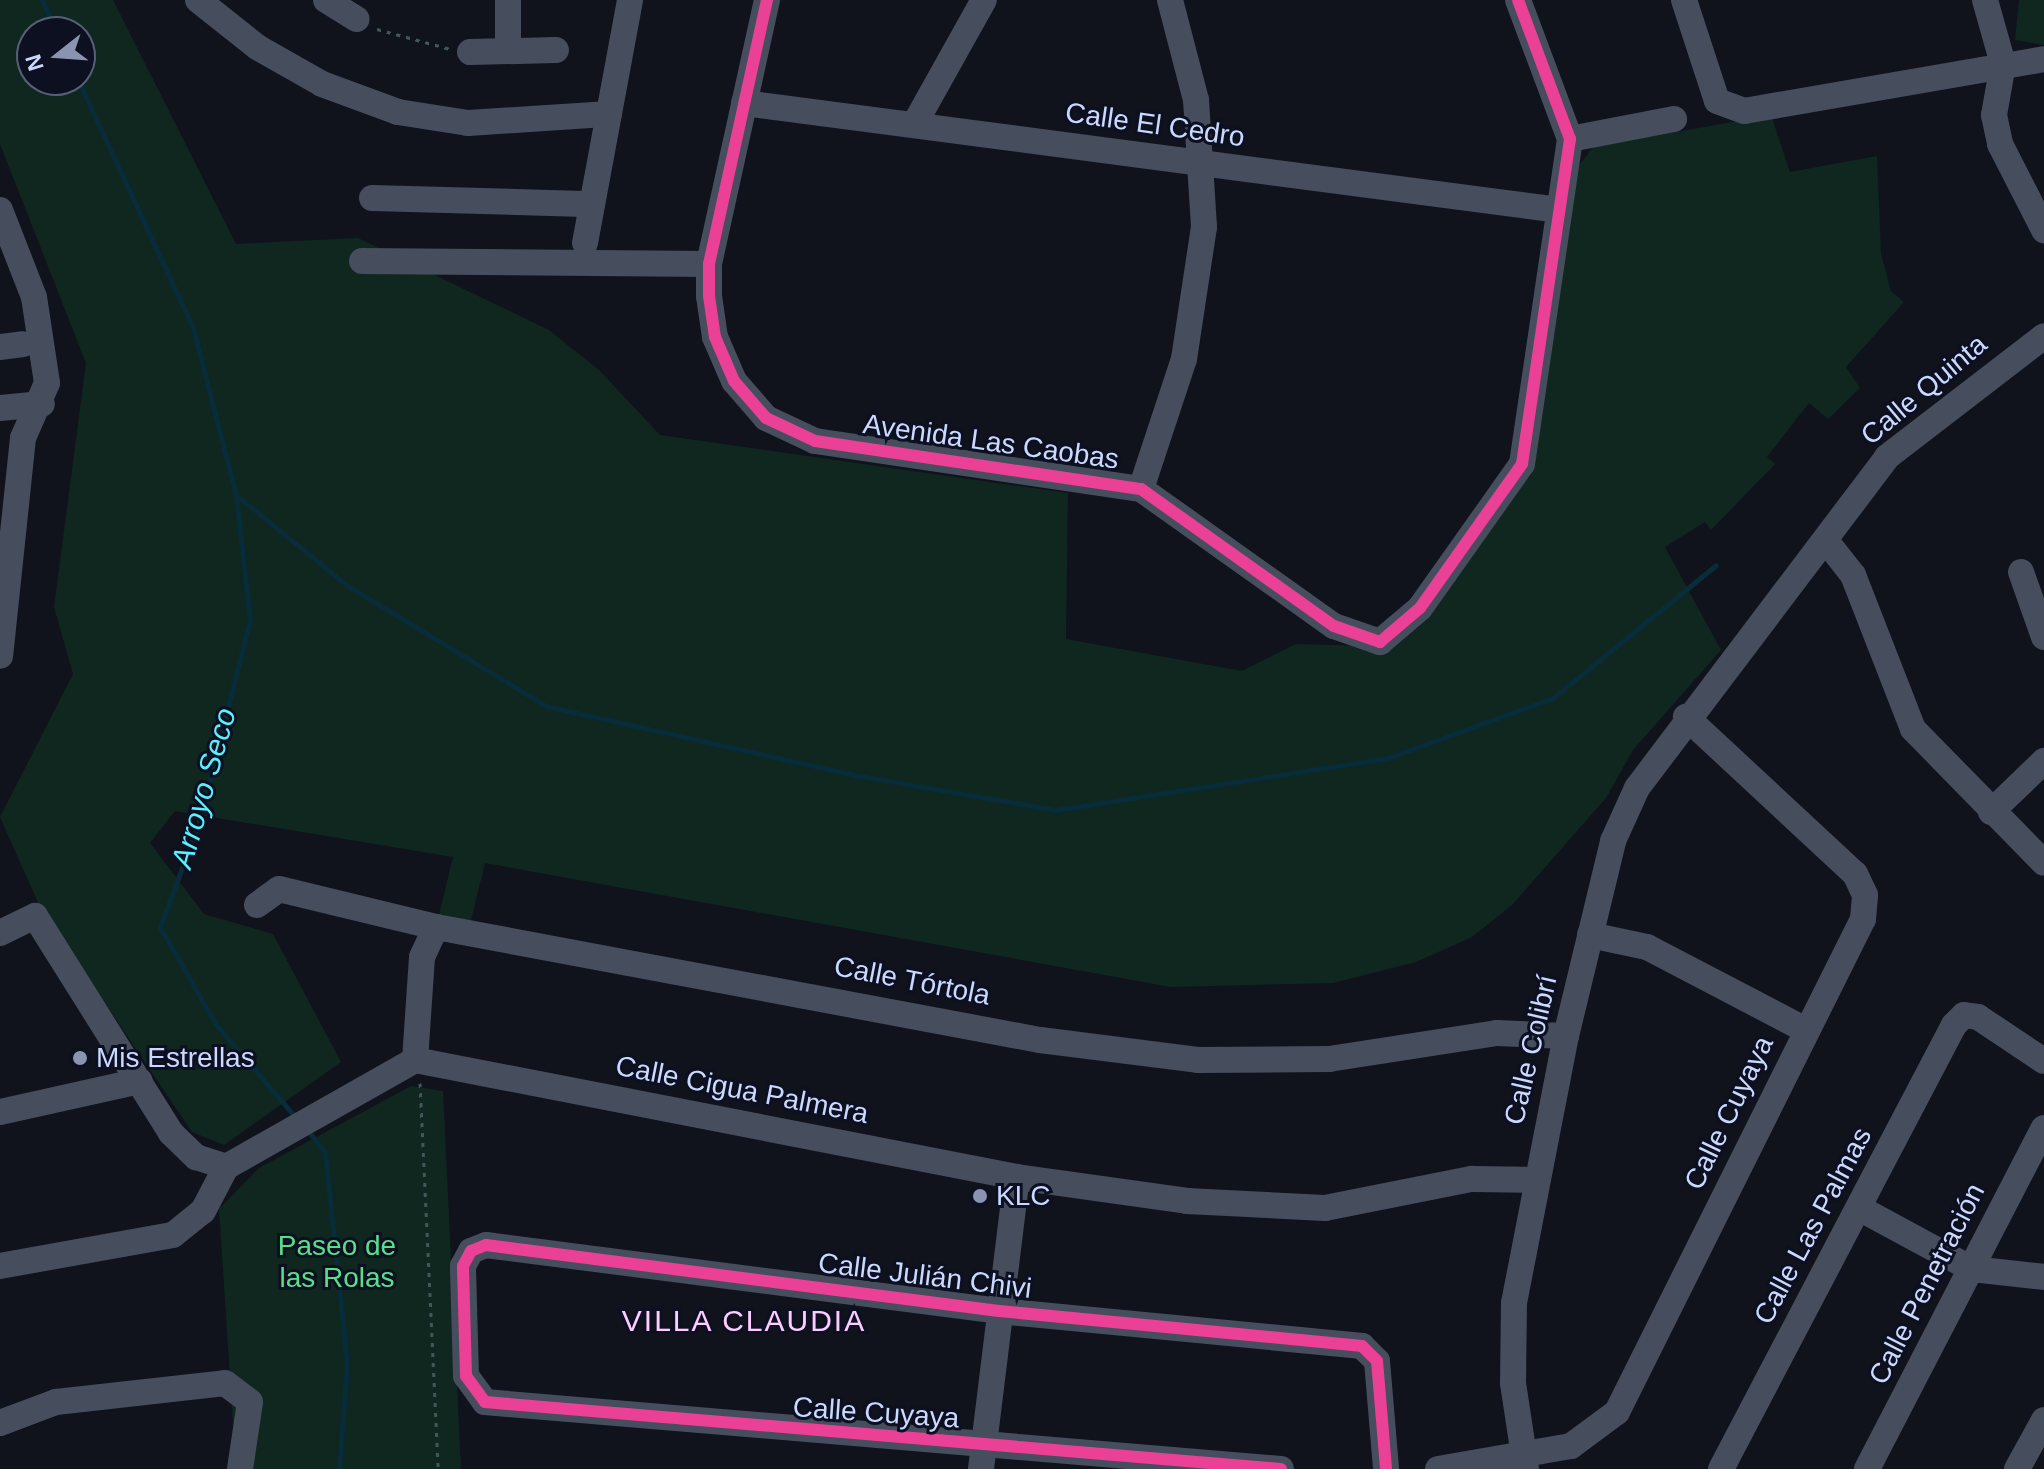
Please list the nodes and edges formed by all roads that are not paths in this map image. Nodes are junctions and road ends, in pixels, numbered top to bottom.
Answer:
1 (198, 0) edge
2 (326, 0) edge
3 (508, 0) edge
4 (630, 0) edge
5 (767, 0) edge
6 (984, 0) edge
7 (1170, 0) edge
8 (1518, 0) edge
9 (1684, 0) edge
10 (1985, 0) edge
11 (357, 19) road end
12 (556, 50) dead end
13 (508, 51) junction
14 (470, 52) road end
15 (2044, 59) edge
16 (2003, 64) junction
17 (744, 103) junction
18 (609, 114) junction
19 (1674, 119) dead end
20 (914, 125) junction
21 (1570, 139) junction
22 (1202, 164) junction
23 (372, 198) dead end
24 (592, 204) junction
25 (0, 210) edge
26 (1559, 210) junction
27 (2044, 230) edge
28 (585, 243) dead end
29 (362, 261) dead end
30 (709, 264) junction
31 (2044, 336) edge
32 (42, 404) junction
33 (0, 408) edge
34 (1141, 489) junction
35 (8, 534) edge
36 (1827, 542) junction
37 (2021, 572) dead end
38 (2044, 637) edge
39 (0, 656) edge
40 (1719, 677) joint
41 (1686, 717) junction
42 (2044, 761) edge
43 (1991, 812) junction
44 (2044, 863) edge
45 (257, 905) dead end
46 (436, 927) junction
47 (0, 933) edge
48 (1590, 935) junction
49 (1806, 1030) junction
50 (1566, 1036) junction
51 (415, 1060) junction
52 (2044, 1061) edge
53 (140, 1081) junction
54 (0, 1112) edge
55 (2044, 1128) edge
56 (226, 1167) junction
57 (1017, 1177) junction
58 (1535, 1180) junction
59 (1859, 1208) junction
60 (0, 1266) edge
61 (1972, 1269) junction
62 (2044, 1277) edge
63 (999, 1311) junction
64 (472, 1392) joint
65 (2044, 1420) edge
66 (0, 1423) edge
67 (982, 1457) edge
68 (1524, 1464) edge
69 (240, 1469) edge
70 (1281, 1469) edge
71 (1386, 1469) edge
72 (1438, 1469) edge
73 (1721, 1469) edge
74 (1867, 1469) edge
75 (2017, 1469) edge

1 - 18 street
2 - 11 street
3 - 13 street
4 - 18 street
5 - 17 street, Avenida Las Caobas
6 - 20 street
7 - 22 street
8 - 21 street, Avenida Las Caobas
9 - 16 street
10 - 16 street
12 - 13 street
13 - 14 street
15 - 16 street
16 - 27 street
17 - 20 street, Calle El Cedro
17 - 30 street, Avenida Las Caobas
18 - 24 street
19 - 21 street
20 - 22 street, Calle El Cedro
21 - 26 street, Avenida Las Caobas
22 - 26 street, Calle El Cedro
22 - 34 street
23 - 24 street
24 - 28 street
25 - 32 street
26 - 34 street, Avenida Las Caobas
29 - 30 street
30 - 34 street, Avenida Las Caobas
31 - 36 street, Calle Quinta
32 - 33 street
32 - 35 street
35 - 39 street
36 - 40 street, Calle Quinta
36 - 43 street
37 - 38 street
40 - 41 street, Calle Colibrí
41 - 48 street, Calle Colibrí
41 - 49 street, Calle Cuyaya
42 - 43 street
43 - 44 street
45 - 46 street, Calle Tórtola
46 - 50 street, Calle Tórtola
46 - 51 street
47 - 53 street
48 - 49 street
48 - 50 street, Calle Colibrí
49 - 68 street, Calle Cuyaya
50 - 58 street, Calle Colibrí
51 - 56 street
51 - 57 street, Calle Cigua Palmera
52 - 59 street, Calle Las Palmas
53 - 54 street
53 - 56 street
55 - 61 street, Calle Penetración
56 - 60 street
57 - 58 street, Calle Cigua Palmera
57 - 63 street
58 - 68 street, Calle Colibrí
59 - 61 street
59 - 73 street, Calle Las Palmas
61 - 62 street
61 - 74 street, Calle Penetración
63 - 64 street, Calle Julián Chivi
63 - 67 street
63 - 71 street, Calle Julián Chivi
64 - 67 street, Calle Cuyaya
65 - 75 street
66 - 69 street
67 - 70 street, Calle Cuyaya
68 - 72 street, Calle Cuyaya

